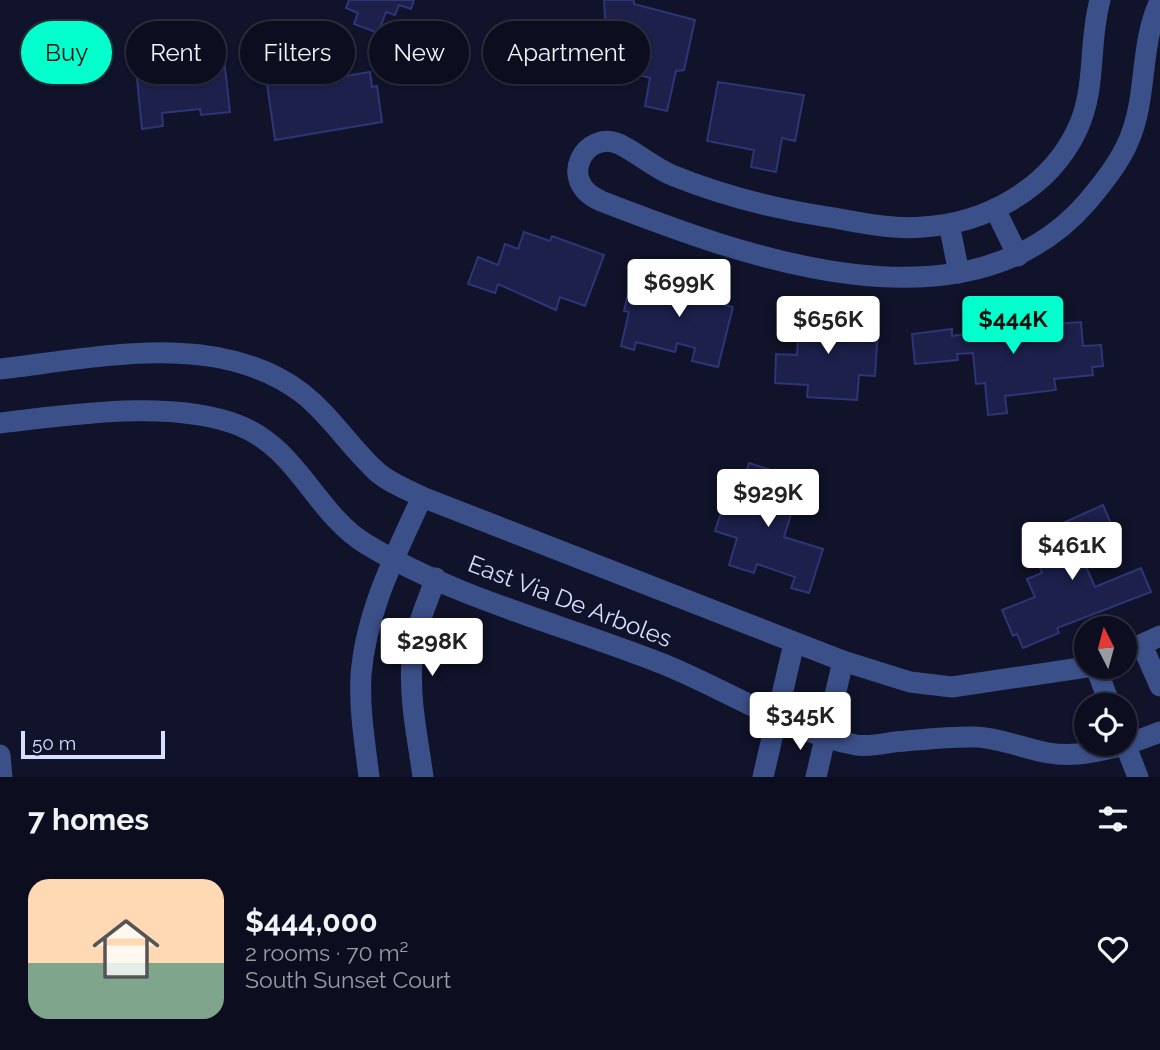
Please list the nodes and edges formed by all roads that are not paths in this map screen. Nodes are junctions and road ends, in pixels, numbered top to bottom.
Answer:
1 (1100, 0) edge
2 (1160, 1) edge
3 (995, 209) junction
4 (950, 224) junction
5 (1018, 256) junction
6 (959, 273) junction
7 (0, 369) edge
8 (0, 423) edge
9 (422, 497) junction
10 (394, 559) junction
11 (436, 578) junction
12 (794, 643) junction
13 (1142, 645) edge
14 (843, 661) junction
15 (1074, 669) edge
16 (1160, 686) edge
17 (778, 716) junction
18 (1160, 732) edge
19 (825, 737) junction
20 (1137, 740) edge
21 (1074, 753) edge
22 (0, 755) edge
23 (1130, 756) edge
24 (2, 777) edge
25 (369, 777) edge
26 (423, 777) edge
27 (763, 777) edge
28 (816, 777) edge
29 (1138, 777) edge

1 - 3 street
2 - 5 street
3 - 4 street
3 - 5 street
4 - 6 street
4 - 6 street
5 - 6 street
7 - 9 street, East Via De Arboles
8 - 10 street, East Via De Arboles
9 - 10 street
9 - 12 street, East Via De Arboles
10 - 11 street, East Via De Arboles
10 - 25 street
11 - 17 street, East Via De Arboles
11 - 26 street
12 - 14 street, East Via De Arboles
12 - 17 street
13 - 16 street
14 - 15 street, East Via De Arboles
14 - 19 street
17 - 19 street, East Via De Arboles
17 - 27 street
18 - 20 street, East Via De Arboles
19 - 21 street, East Via De Arboles
19 - 28 street
22 - 24 street
23 - 29 street

